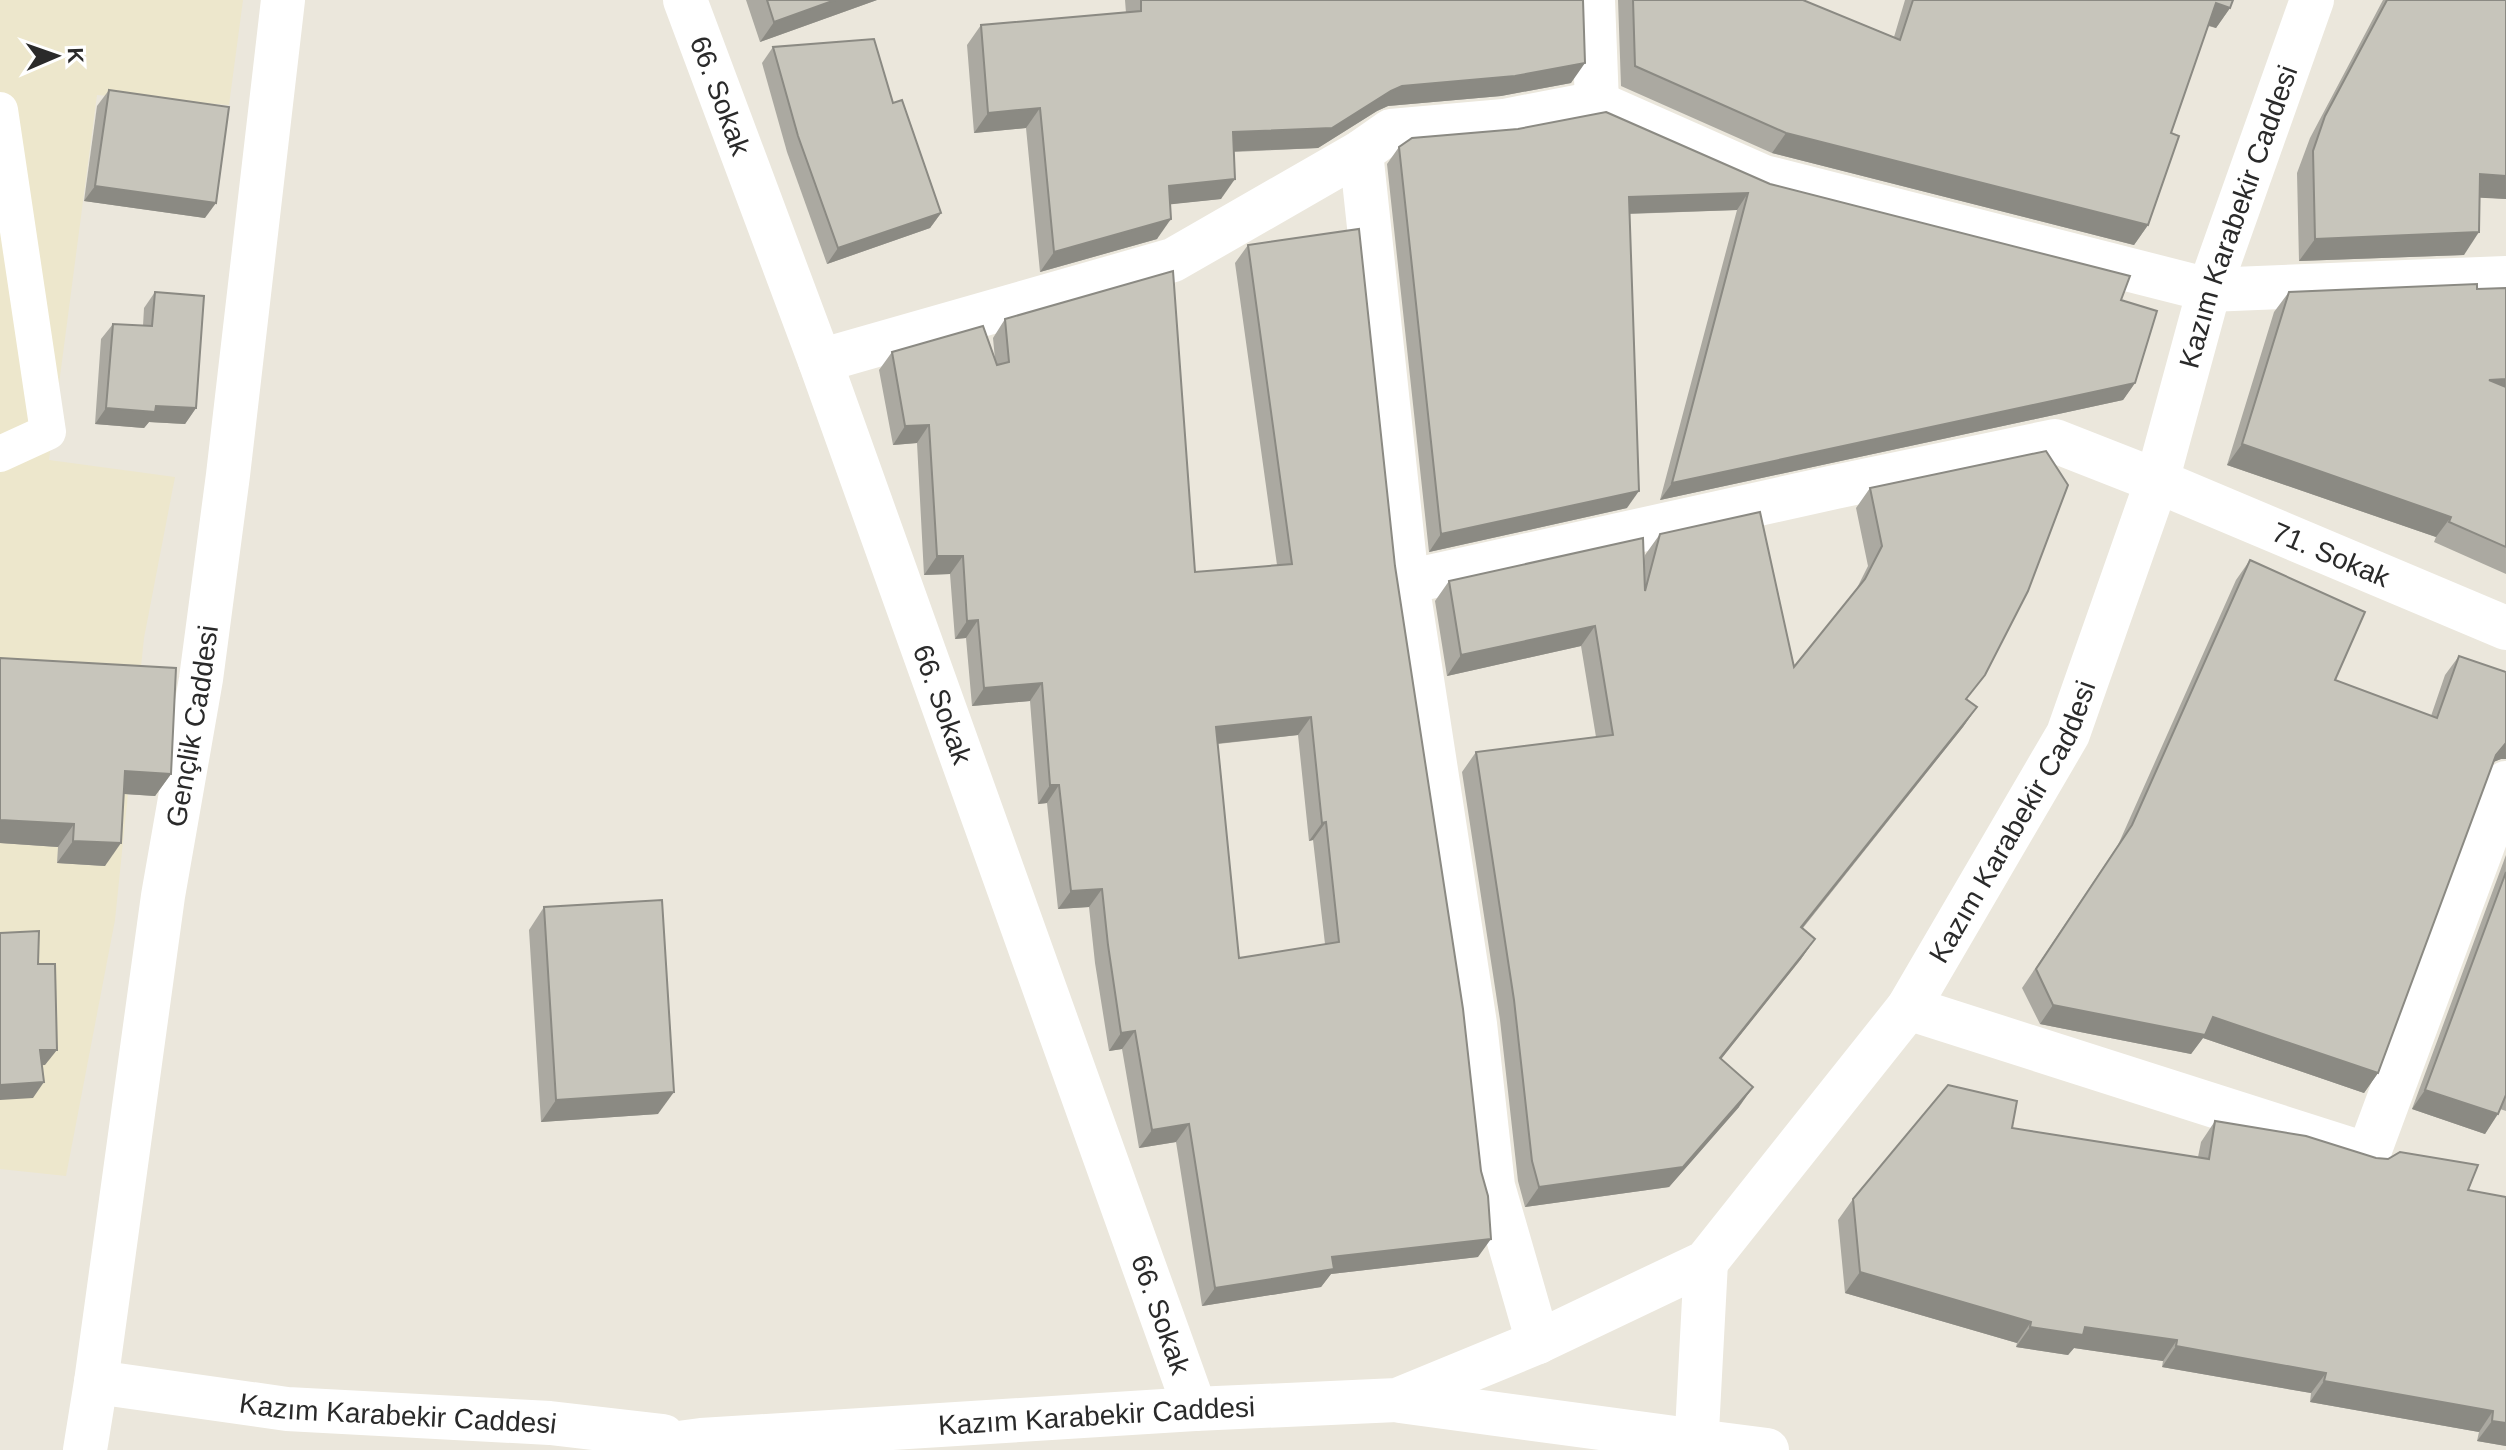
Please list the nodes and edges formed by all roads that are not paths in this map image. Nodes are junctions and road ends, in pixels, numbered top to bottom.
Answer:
1 (283, 0) edge
2 (685, 0) edge
3 (1593, 0) edge
4 (2312, 0) edge
5 (1597, 103) junction
6 (0, 110) edge
7 (1361, 152) junction
8 (2506, 278) edge
9 (2209, 290) junction
10 (820, 361) junction
11 (0, 454) edge
12 (2157, 481) junction
13 (1407, 582) junction
14 (2506, 628) edge
15 (2506, 783) edge
16 (1908, 1008) junction
17 (1706, 1262) junction
18 (1538, 1342) junction
19 (96, 1382) junction
20 (1397, 1400) junction
21 (1195, 1409) junction
22 (701, 1440) junction
23 (1697, 1445) edge
24 (85, 1450) edge
25 (626, 1450) edge
26 (1767, 1450) edge

1 - 19 street, Gençlik Caddesi
2 - 10 street, 66. Sokak
3 - 5 street
4 - 9 street, Kazım Karabekir Caddesi
5 - 7 street
5 - 9 street
6 - 11 lane
7 - 10 street
7 - 13 street
8 - 9 street
9 - 12 street, Kazım Karabekir Caddesi
10 - 21 street, 66. Sokak
12 - 13 street, 71. Sokak
12 - 14 street, 71. Sokak
12 - 16 street, Kazım Karabekir Caddesi
13 - 18 street
15 - 16 street
16 - 17 street, Kazım Karabekir Caddesi
17 - 18 street, Kazım Karabekir Caddesi
17 - 23 street
18 - 20 street, Kazım Karabekir Caddesi
19 - 22 street, Kazım Karabekir Caddesi
19 - 24 street, Gençlik Caddesi
20 - 21 street, Kazım Karabekir Caddesi
20 - 23 street, Kazım Karabekir Caddesi
21 - 22 street, Kazım Karabekir Caddesi
22 - 25 street, Kazım Karabekir Caddesi
23 - 26 street, Kazım Karabekir Caddesi

